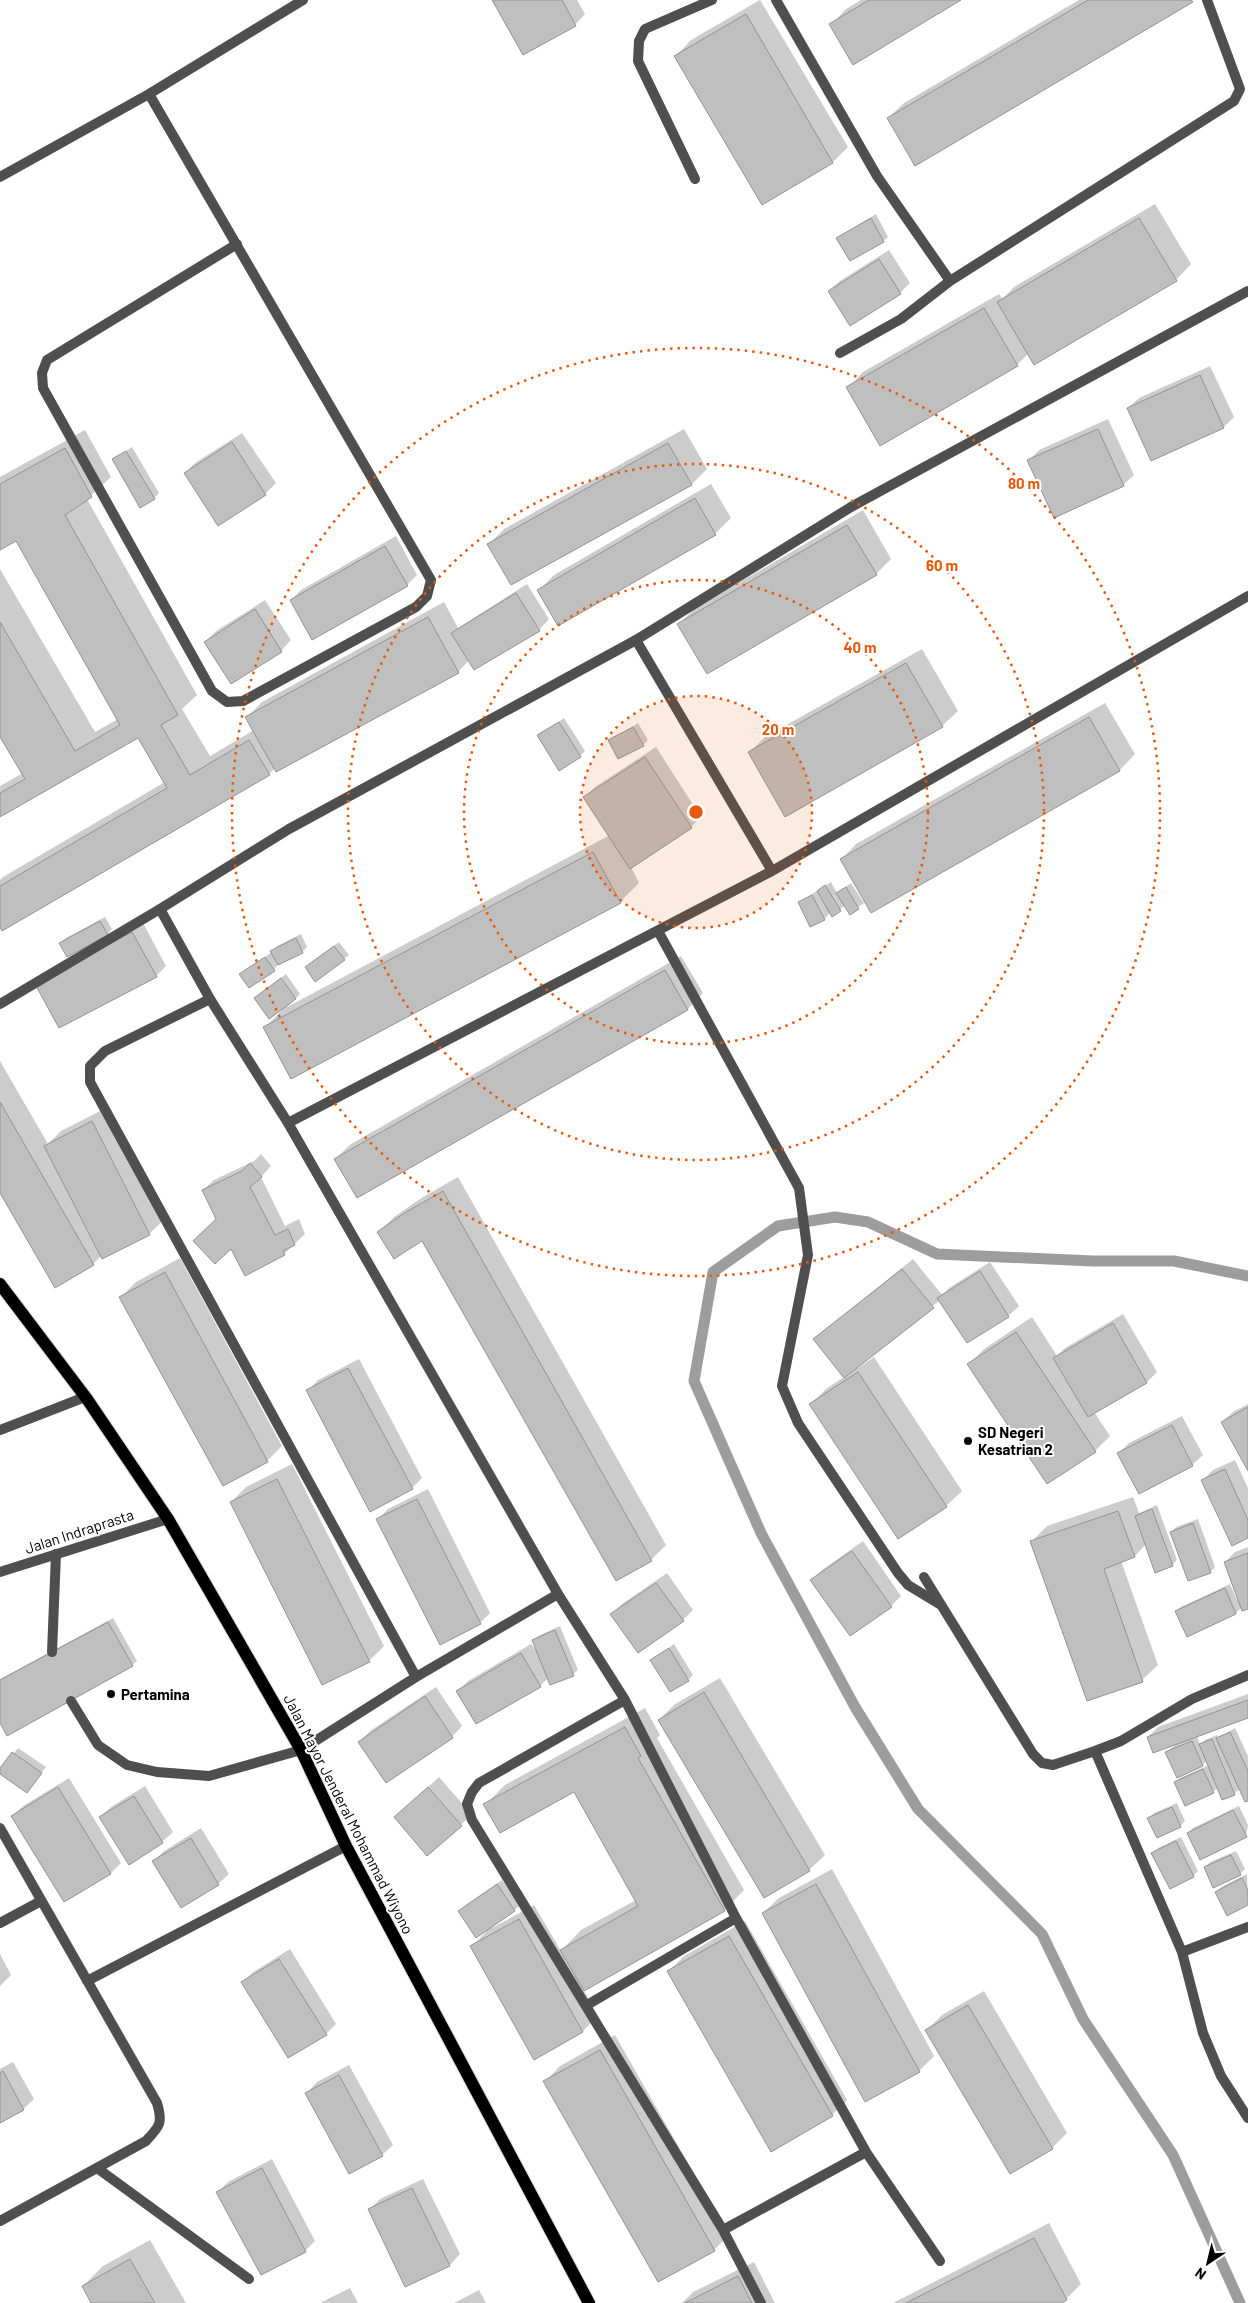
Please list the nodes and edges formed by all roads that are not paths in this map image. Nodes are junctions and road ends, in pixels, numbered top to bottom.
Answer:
1 (303, 0) edge
2 (712, 0) edge
3 (776, 0) edge
4 (1207, 0) edge
5 (149, 94) junction
6 (0, 177) edge
7 (695, 179) dead end
8 (237, 244) junction
9 (950, 281) junction
10 (1248, 291) edge
11 (840, 353) dead end
12 (1248, 596) edge
13 (636, 640) junction
14 (772, 870) junction
15 (160, 908) junction
16 (658, 931) junction
17 (210, 999) junction
18 (0, 1004) edge
19 (288, 1123) junction
20 (0, 1284) edge
21 (85, 1398) junction
22 (0, 1430) edge
23 (168, 1519) junction
24 (56, 1554) junction
25 (0, 1572) edge
26 (924, 1577) dead end
27 (558, 1594) junction
28 (941, 1605) junction
29 (52, 1652) dead end
30 (1248, 1675) edge
31 (416, 1677) junction
32 (71, 1700) dead end
33 (625, 1700) junction
34 (301, 1750) junction
35 (1095, 1751) junction
36 (0, 1828) edge
37 (346, 1846) junction
38 (41, 1901) junction
39 (736, 1918) junction
40 (0, 1923) edge
41 (1248, 1927) edge
42 (1182, 1952) junction
43 (87, 1981) junction
44 (587, 2005) junction
45 (1248, 2118) edge
46 (866, 2152) junction
47 (98, 2168) junction
48 (0, 2221) edge
49 (723, 2230) junction
50 (940, 2261) dead end
51 (249, 2279) dead end
52 (589, 2303) edge
53 (761, 2303) edge

1 - 5 street
2 - 7 street
3 - 9 street
4 - 9 street
5 - 6 street
5 - 8 street
8 - 8 street
9 - 11 street
10 - 13 street
12 - 14 street
13 - 14 street
13 - 15 street
14 - 16 street
15 - 17 street
15 - 18 street
16 - 19 street
16 - 28 street
17 - 19 street
17 - 31 street
19 - 27 street
20 - 21 main road, Jalan Mayor Jenderal Mohammad Wiyono
21 - 22 street
21 - 23 main road, Jalan Mayor Jenderal Mohammad Wiyono
23 - 24 street, Jalan Indraprasta
23 - 34 main road, Jalan Mayor Jenderal Mohammad Wiyono
24 - 25 street, Jalan Indraprasta
24 - 29 street
26 - 28 street
27 - 31 street
27 - 33 street
28 - 35 street
30 - 35 street
31 - 34 street
32 - 34 street
33 - 39 street
33 - 44 street
34 - 37 main road, Jalan Mayor Jenderal Mohammad Wiyono
35 - 42 street
36 - 38 street
37 - 43 street
37 - 52 main road, Jalan Mayor Jenderal Mohammad Wiyono
38 - 40 street
38 - 43 street
39 - 44 street
39 - 46 street
41 - 42 street
42 - 45 street
43 - 47 street
44 - 49 street
46 - 49 street
46 - 50 street
47 - 48 street
47 - 51 street
49 - 53 street

